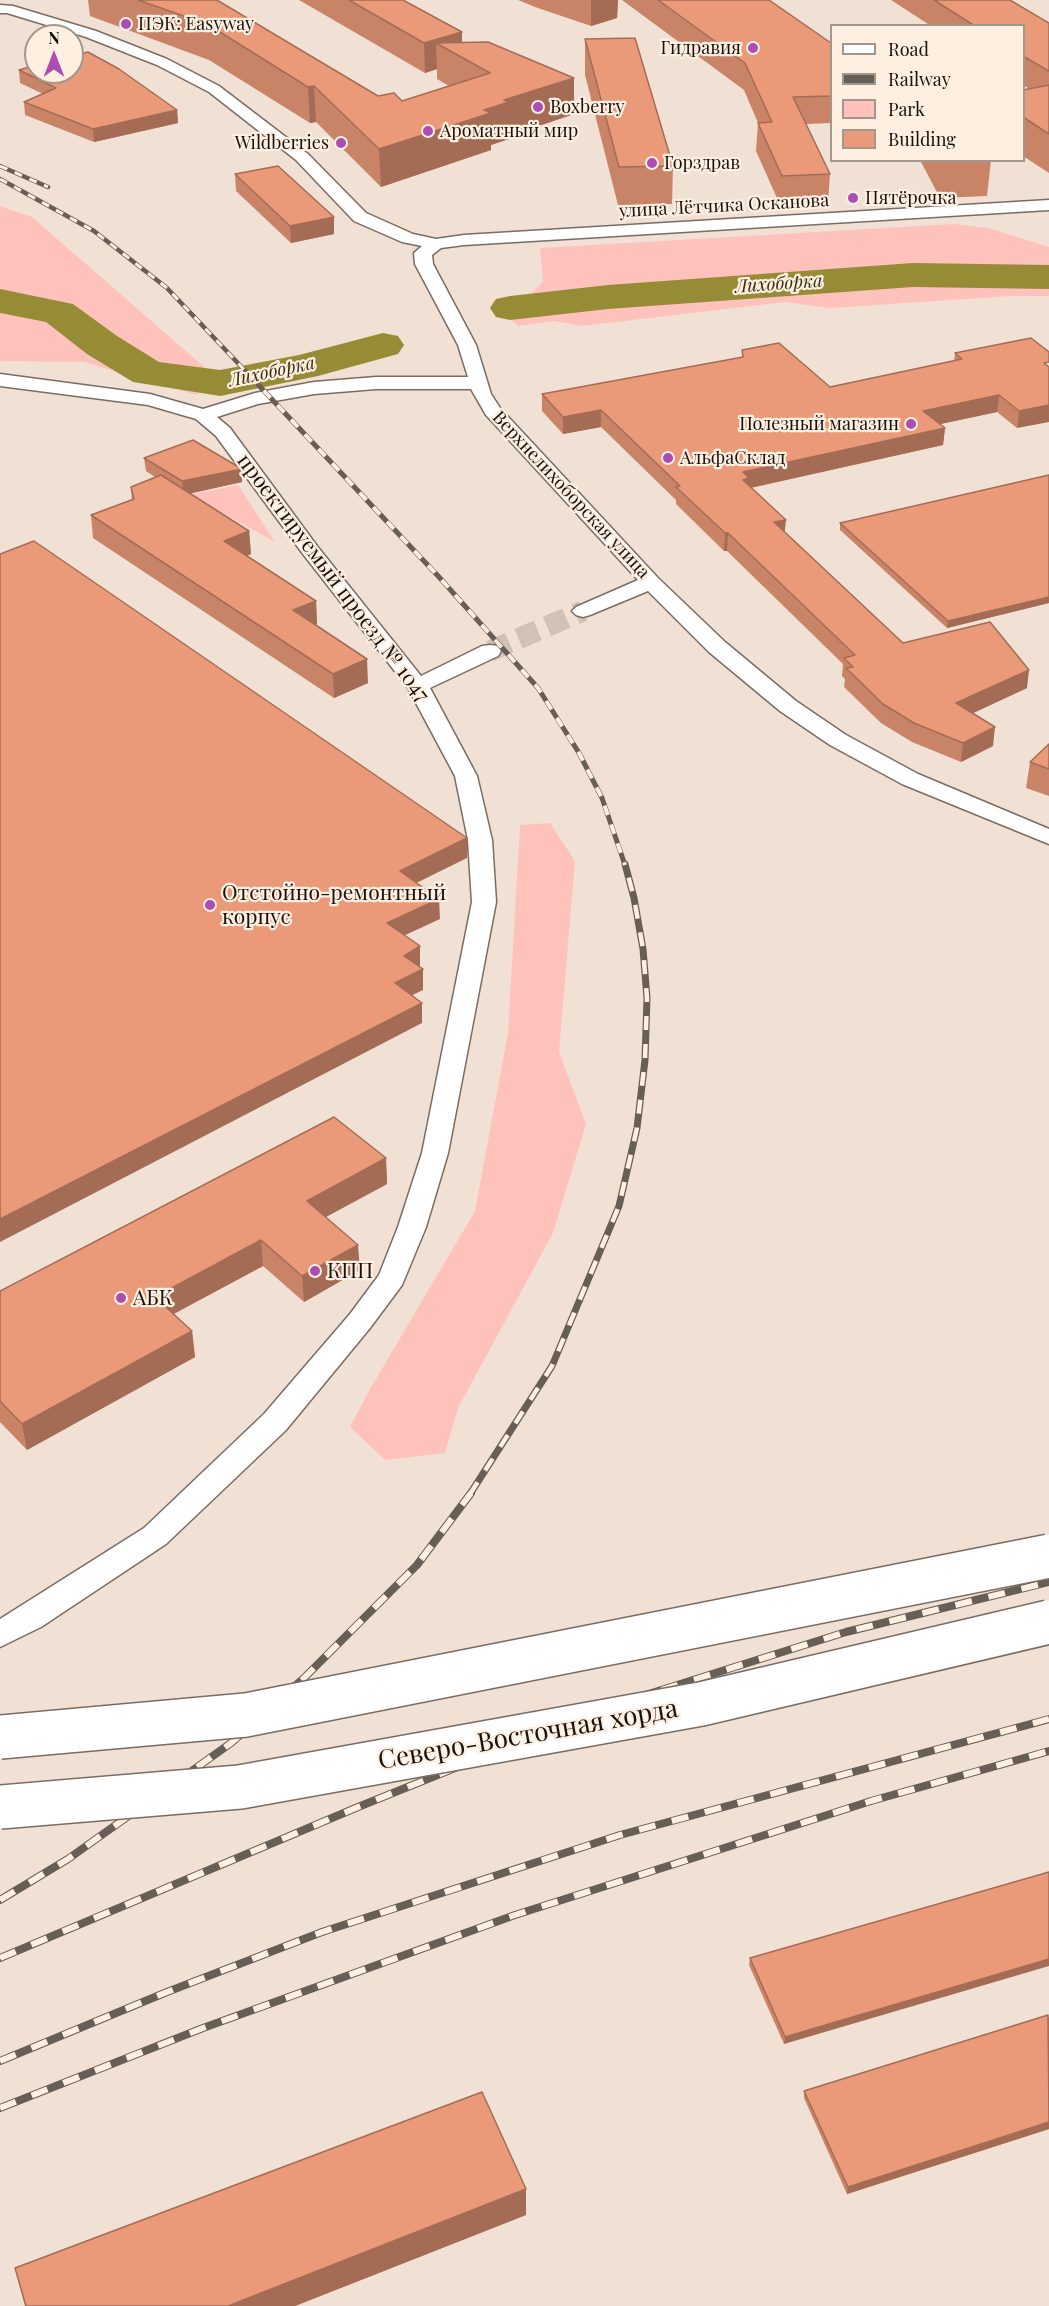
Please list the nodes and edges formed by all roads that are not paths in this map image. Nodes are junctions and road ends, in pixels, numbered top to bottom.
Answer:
1 (0, 9) edge
2 (1049, 205) edge
3 (436, 244) junction
4 (0, 380) edge
5 (478, 383) junction
6 (203, 415) junction
7 (651, 582) junction
8 (583, 611) tunnel mouth
9 (490, 651) tunnel mouth
10 (418, 686) junction
11 (1049, 837) edge
12 (1049, 1556) edge
13 (1049, 1622) edge
14 (0, 1634) edge
15 (0, 1737) edge
16 (0, 1806) edge

1 - 3 street
2 - 3 street, улица Лётчика Осканова
3 - 5 street, Верхнелихоборская улица
4 - 6 street
5 - 6 street
5 - 7 street, Верхнелихоборская улица
6 - 10 street, проектируемый проезд № 1047
7 - 8 street
7 - 11 street, Верхнелихоборская улица
9 - 10 street
10 - 14 street, проектируемый проезд № 1047
12 - 15 main road, bridge
13 - 16 main road, Северо-Восточная хорда, bridge

